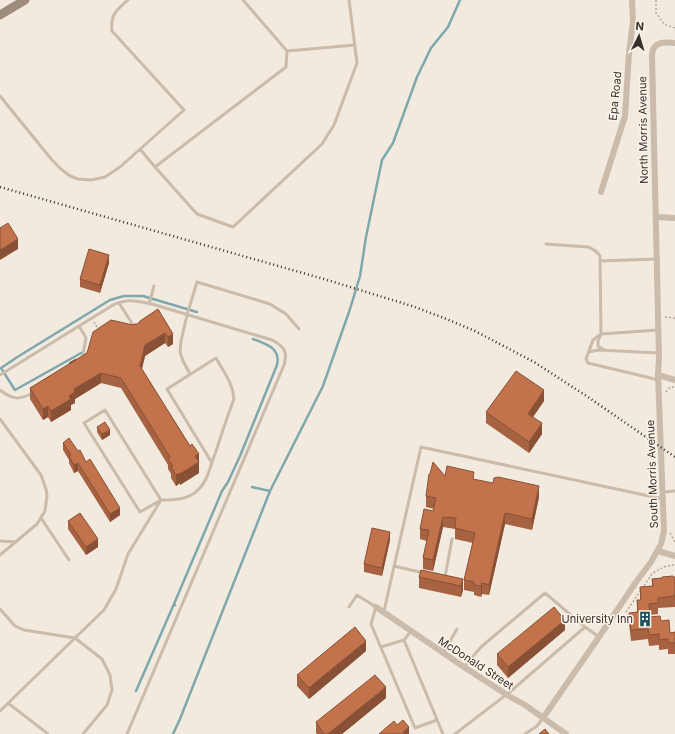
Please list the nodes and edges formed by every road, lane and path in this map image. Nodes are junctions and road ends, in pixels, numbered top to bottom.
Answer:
1 (25, 0) edge
2 (128, 0) edge
3 (243, 0) edge
4 (349, 0) edge
5 (632, 0) edge
6 (656, 0) edge
7 (0, 15) edge
8 (675, 28) edge
9 (675, 43) edge
10 (355, 45) junction
11 (287, 51) junction
12 (0, 96) edge
13 (140, 149) junction
14 (155, 167) junction
15 (601, 192) dead end
16 (656, 217) junction
17 (675, 218) edge
18 (546, 244) dead end
19 (656, 260) junction
20 (600, 261) junction
21 (154, 286) dead end
22 (119, 302) junction
23 (150, 304) junction
24 (187, 315) junction
25 (663, 317) dead end
26 (92, 318) junction
27 (675, 318) edge
28 (79, 326) junction
29 (299, 329) dead end
30 (99, 330) edge
31 (658, 330) junction
32 (137, 332) edge
33 (601, 334) junction
34 (604, 350) junction
35 (588, 352) junction
36 (659, 353) junction
37 (81, 362) edge
38 (190, 374) junction
39 (0, 375) edge
40 (658, 378) junction
41 (675, 380) edge
42 (0, 390) edge
43 (34, 392) edge
44 (0, 419) edge
45 (212, 463) junction
46 (675, 491) edge
47 (663, 495) junction
48 (161, 500) junction
49 (41, 518) junction
50 (452, 539) dead end
51 (0, 541) edge
52 (16, 542) junction
53 (658, 551) junction
54 (0, 555) edge
55 (675, 556) edge
56 (69, 560) dead end
57 (675, 565) edge
58 (394, 566) junction
59 (430, 574) edge
60 (438, 576) edge
61 (349, 607) dead end
62 (376, 607) junction
63 (0, 609) edge
64 (384, 612) junction
65 (626, 612) dead end
66 (585, 626) junction
67 (457, 629) dead end
68 (411, 631) junction
69 (599, 637) junction
70 (75, 638) junction
71 (404, 640) junction
72 (381, 647) junction
73 (443, 653) junction
74 (464, 667) junction
75 (507, 695) junction
76 (8, 703) junction
77 (0, 711) edge
78 (543, 718) junction
79 (437, 720) junction
80 (48, 734) edge
81 (83, 734) edge
82 (127, 734) edge
83 (443, 734) edge
84 (455, 734) edge
85 (525, 734) edge
86 (566, 734) edge

1 - 7 main road
2 - 13 lane
3 - 11 lane
4 - 10 lane
5 - 15 street, Epa Road
6 - 8 path
9 - 16 street, North Morris Avenue
10 - 11 lane
10 - 14 lane
11 - 14 lane
12 - 13 lane
13 - 14 lane
16 - 17 street
16 - 19 street, South Morris Avenue
18 - 20 lane
19 - 20 lane
19 - 31 street, South Morris Avenue
20 - 33 lane
21 - 23 lane
22 - 23 lane
22 - 26 lane
22 - 32 lane
23 - 24 lane
24 - 29 lane
24 - 38 lane
24 - 82 lane
25 - 27 path
26 - 28 lane
26 - 30 path
28 - 37 lane
28 - 39 lane
31 - 33 lane
31 - 36 street, South Morris Avenue
33 - 34 lane
33 - 35 lane
34 - 35 lane
34 - 36 lane
35 - 40 lane
36 - 40 street, South Morris Avenue
38 - 45 lane
38 - 45 lane
40 - 41 street
40 - 47 street, South Morris Avenue
42 - 43 lane
44 - 49 lane
45 - 48 lane
46 - 47 lane
47 - 53 street, South Morris Avenue
47 - 58 lane
48 - 48 lane
48 - 70 lane
49 - 52 lane
49 - 56 lane
50 - 60 lane
51 - 52 lane
52 - 54 lane
53 - 55 street
53 - 69 street, South Morris Avenue
57 - 65 path
58 - 59 lane
58 - 64 lane
61 - 62 lane
62 - 64 street, McDonald Street
62 - 72 lane
63 - 70 lane
64 - 68 street, McDonald Street
66 - 69 lane
66 - 74 lane
66 - 75 lane
67 - 73 lane
68 - 71 lane
68 - 73 street, McDonald Street
69 - 78 street, South Morris Avenue
70 - 76 lane
70 - 81 lane
71 - 72 lane
71 - 79 lane
72 - 79 lane
73 - 74 street, McDonald Street
74 - 75 street, McDonald Street
75 - 78 street, McDonald Street
75 - 84 lane
76 - 77 lane
76 - 80 lane
78 - 85 lane
78 - 86 street, McDonald Street
79 - 83 lane

